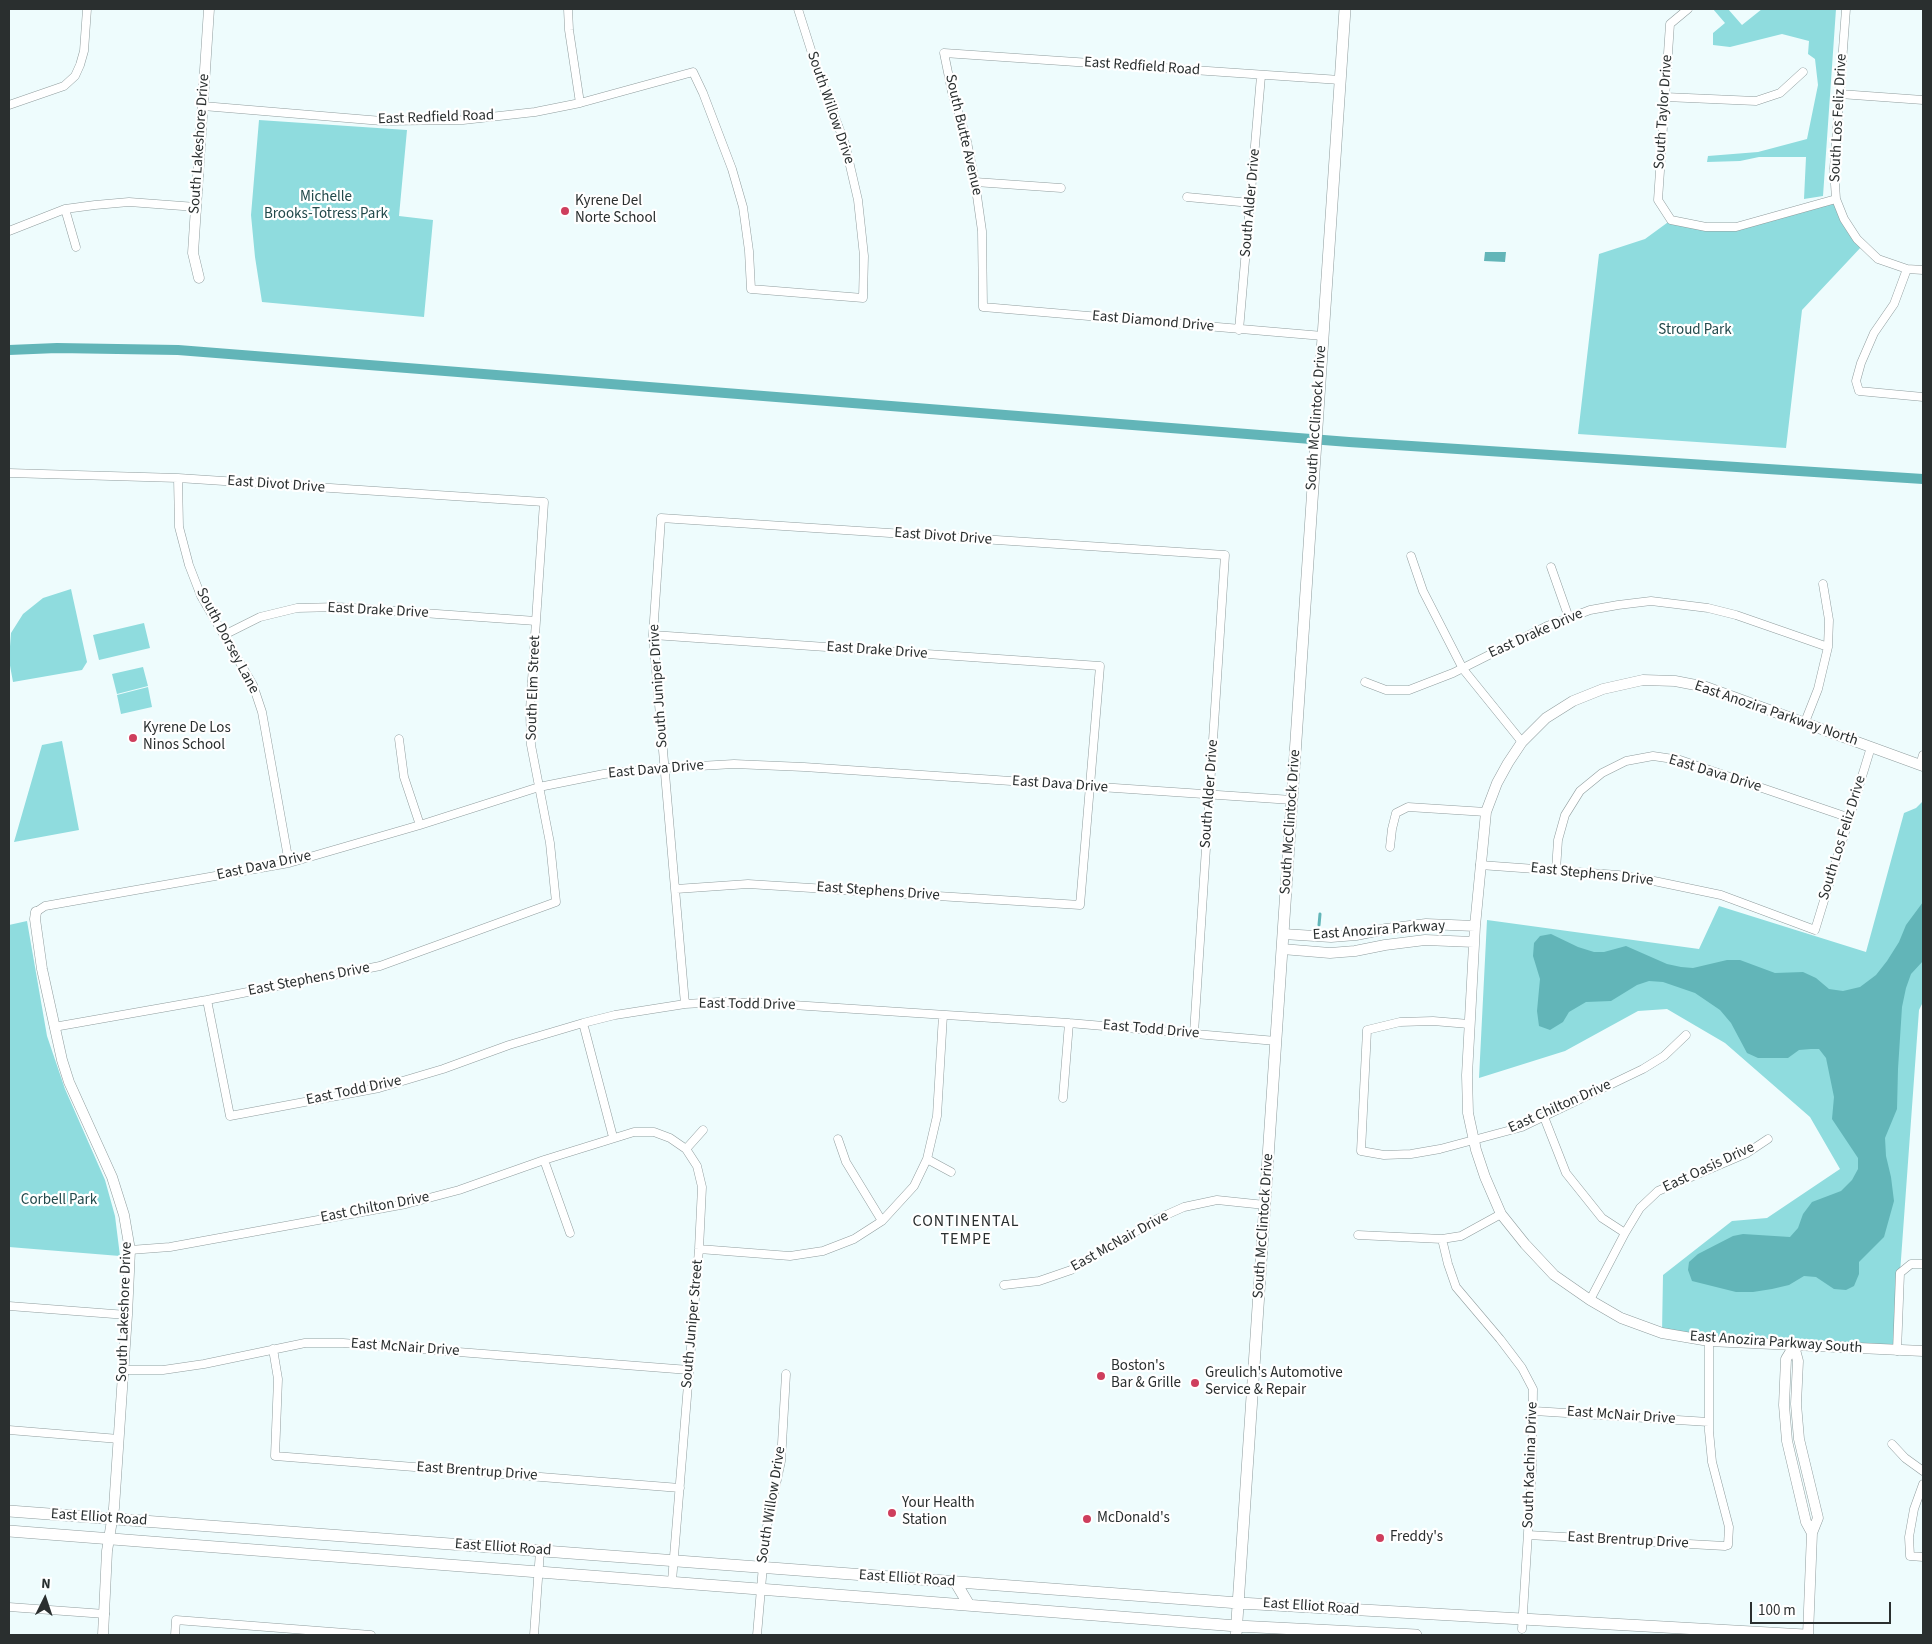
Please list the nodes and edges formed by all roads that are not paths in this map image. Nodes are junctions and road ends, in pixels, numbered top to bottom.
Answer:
1 (87, 9) edge
2 (209, 9) edge
3 (568, 9) edge
4 (798, 9) edge
5 (1345, 9) edge
6 (1688, 9) edge
7 (1846, 9) edge
8 (944, 53) joint
9 (1803, 72) dead end
10 (1261, 76) junction
11 (1340, 80) junction
12 (1840, 94) junction
13 (1665, 97) junction
14 (1923, 100) edge
15 (580, 104) junction
16 (9, 105) edge
17 (203, 106) junction
18 (975, 182) junction
19 (1061, 188) dead end
20 (1187, 197) dead end
21 (1836, 199) junction
22 (1251, 203) junction
23 (196, 207) junction
24 (65, 210) junction
25 (9, 231) edge
26 (76, 247) dead end
27 (1907, 269) junction
28 (1923, 270) edge
29 (199, 278) dead end
30 (751, 289) joint
31 (982, 307) joint
32 (1239, 330) junction
33 (1323, 336) junction
34 (1923, 397) edge
35 (9, 473) edge
36 (178, 478) junction
37 (544, 502) joint
38 (661, 518) joint
39 (1225, 555) joint
40 (1411, 556) dead end
41 (1551, 567) dead end
42 (1824, 584) dead end
43 (1569, 618) junction
44 (536, 621) junction
45 (224, 635) junction
46 (653, 635) junction
47 (1828, 647) junction
48 (1463, 669) junction
49 (1365, 682) dead end
50 (1805, 722) junction
51 (398, 739) dead end
52 (1522, 742) junction
53 (1871, 747) junction
54 (1922, 762) edge
55 (664, 768) junction
56 (540, 787) junction
57 (1091, 787) junction
58 (1210, 794) junction
59 (1292, 800) junction
60 (1486, 812) junction
61 (1850, 818) junction
62 (420, 825) junction
63 (1390, 846) dead end
64 (289, 863) junction
65 (1480, 865) junction
66 (1556, 870) junction
67 (676, 889) junction
68 (556, 902) joint
69 (36, 912) joint
70 (1475, 926) junction
71 (1815, 930) joint
72 (1283, 934) junction
73 (1474, 942) junction
74 (1282, 949) junction
75 (207, 1000) junction
76 (685, 1004) junction
77 (943, 1015) junction
78 (583, 1022) junction
79 (1069, 1023) junction
80 (1469, 1024) junction
81 (54, 1026) junction
82 (1194, 1033) junction
83 (1686, 1035) dead end
84 (1276, 1041) junction
85 (1063, 1098) dead end
86 (1544, 1118) junction
87 (703, 1130) dead end
88 (613, 1137) junction
89 (838, 1139) dead end
90 (1768, 1139) dead end
91 (1474, 1140) junction
92 (686, 1149) junction
93 (927, 1159) junction
94 (544, 1160) junction
95 (951, 1172) dead end
96 (1265, 1205) junction
97 (1501, 1214) junction
98 (882, 1221) junction
99 (570, 1232) dead end
100 (1625, 1233) junction
101 (1358, 1235) dead end
102 (1442, 1239) junction
103 (699, 1249) junction
104 (130, 1250) junction
105 (1923, 1264) edge
106 (1004, 1285) dead end
107 (1590, 1300) junction
108 (9, 1306) edge
109 (127, 1315) junction
110 (1709, 1341) junction
111 (1794, 1346) junction
112 (273, 1349) junction
113 (1897, 1351) junction
114 (1923, 1351) edge
115 (124, 1370) junction
116 (689, 1370) junction
117 (786, 1374) dead end
118 (1534, 1411) junction
119 (1709, 1422) junction
120 (9, 1430) edge
121 (119, 1439) junction
122 (1892, 1444) dead end
123 (1923, 1471) edge
124 (1923, 1484) edge
125 (680, 1488) junction
126 (9, 1511) edge
127 (112, 1519) junction
128 (9, 1531) edge
129 (1528, 1535) junction
130 (109, 1539) junction
131 (540, 1551) junction
132 (1923, 1557) edge
133 (674, 1561) junction
134 (762, 1568) junction
135 (539, 1571) junction
136 (672, 1581) junction
137 (956, 1583) junction
138 (761, 1588) junction
139 (1239, 1603) junction
140 (969, 1605) junction
141 (9, 1607) edge
142 (105, 1614) junction
143 (1523, 1625) junction
144 (1237, 1630) edge
145 (103, 1635) edge
146 (175, 1635) edge
147 (371, 1635) edge
148 (534, 1635) edge
149 (757, 1635) edge
150 (1416, 1635) edge
151 (1807, 1635) edge

1 - 16 street
2 - 17 street, South Lakeshore Drive
3 - 15 street
4 - 30 street, South Willow Drive
5 - 11 main road, South McClintock Drive
6 - 13 street, South Taylor Drive
7 - 12 street, South Los Feliz Drive
8 - 10 street, East Redfield Road
8 - 18 street, South Butte Avenue
9 - 13 street
10 - 11 street, East Redfield Road
10 - 22 street, South Alder Drive
11 - 33 main road, South McClintock Drive
12 - 14 street
12 - 21 street, South Los Feliz Drive
13 - 21 street, South Taylor Drive
15 - 17 street, East Redfield Road
15 - 30 street, East Redfield Road
17 - 23 street, South Lakeshore Drive
18 - 19 street
18 - 31 street, South Butte Avenue
20 - 22 street
21 - 27 street, South Los Feliz Drive
22 - 32 street, South Alder Drive
23 - 24 street
23 - 29 street, South Lakeshore Drive
24 - 25 street
24 - 26 street
27 - 28 street
27 - 34 street
31 - 32 street, East Diamond Drive
32 - 33 street, East Diamond Drive
33 - 59 main road, South McClintock Drive
35 - 36 street, East Divot Drive
36 - 37 street, East Divot Drive
36 - 45 street, South Dorsey Lane
37 - 44 street, South Elm Street
38 - 39 street, East Divot Drive
38 - 46 street, South Juniper Drive
39 - 58 street, South Alder Drive
40 - 48 street
41 - 43 street
42 - 47 street
43 - 47 street, East Drake Drive
43 - 48 street, East Drake Drive
44 - 45 street, East Drake Drive
44 - 56 street, South Elm Street
45 - 64 street, South Dorsey Lane
46 - 55 street, South Juniper Drive
46 - 57 street, East Drake Drive
47 - 50 street
48 - 49 street, East Drake Drive
48 - 52 street
50 - 52 street, East Anozira Parkway North
50 - 53 street, East Anozira Parkway North
51 - 62 street
52 - 60 street, East Anozira Parkway North
53 - 54 street, East Anozira Parkway North
53 - 61 street, South Los Feliz Drive
55 - 56 street, East Dava Drive
55 - 57 street, East Dava Drive
55 - 67 street, South Juniper Drive
56 - 62 street, East Dava Drive
56 - 68 street, South Elm Street
57 - 58 street, East Dava Drive
57 - 67 street, East Stephens Drive
58 - 59 street, East Dava Drive
58 - 82 street, South Alder Drive
59 - 72 main road, South McClintock Drive
60 - 63 street
60 - 65 street, East Anozira Parkway North
61 - 66 street, East Dava Drive
61 - 71 street, South Los Feliz Drive
62 - 64 street, East Dava Drive
64 - 69 street, East Dava Drive
65 - 66 street, East Stephens Drive
65 - 70 street, East Anozira Parkway North
66 - 71 street, East Stephens Drive
67 - 76 street, South Juniper Drive
68 - 75 street, East Stephens Drive
69 - 81 street, South Lakeshore Drive
70 - 72 street, East Anozira Parkway
70 - 73 street, East Anozira Parkway North
72 - 74 main road, South McClintock Drive
73 - 74 street, East Anozira Parkway
73 - 80 street, East Anozira Parkway South
74 - 84 main road, South McClintock Drive
75 - 78 street, East Todd Drive
75 - 81 street, East Stephens Drive
76 - 77 street, East Todd Drive
76 - 78 street, East Todd Drive
77 - 79 street, East Todd Drive
77 - 93 street
78 - 88 street
79 - 82 street, East Todd Drive
79 - 85 street
80 - 91 street, East Anozira Parkway South
80 - 91 street, East Chilton Drive
81 - 104 street, South Lakeshore Drive
82 - 84 street, East Todd Drive
83 - 86 street, East Chilton Drive
84 - 96 main road, South McClintock Drive
86 - 91 street, East Chilton Drive
86 - 100 street
87 - 92 street
88 - 92 street, South Juniper Street
88 - 94 street, East Chilton Drive
89 - 98 street
90 - 100 street, East Oasis Drive
91 - 97 street, East Anozira Parkway South
92 - 103 street, South Juniper Street
93 - 95 street
93 - 98 street
94 - 99 street
94 - 104 street, East Chilton Drive
96 - 106 street, East McNair Drive
96 - 139 main road, South McClintock Drive
97 - 102 street
97 - 107 street, East Anozira Parkway South
98 - 103 street
100 - 107 street, East Oasis Drive
101 - 102 street
102 - 118 street, South Kachina Drive
103 - 116 street, South Juniper Street
104 - 109 street, South Lakeshore Drive
105 - 113 street
107 - 110 street, East Anozira Parkway South
108 - 109 street
109 - 115 street, South Lakeshore Drive
110 - 111 street, East Anozira Parkway South
110 - 119 street
111 - 113 street, East Anozira Parkway South
111 - 151 street
112 - 115 street, East McNair Drive
112 - 116 street, East McNair Drive
112 - 125 street, East Brentrup Drive
113 - 114 street, East Anozira Parkway South
115 - 121 street, South Lakeshore Drive
116 - 125 street, South Juniper Street
117 - 134 street, South Willow Drive
118 - 119 street, East McNair Drive
118 - 129 street, South Kachina Drive
119 - 129 street, East Brentrup Drive
120 - 121 street
121 - 127 street, South Lakeshore Drive
122 - 123 street
124 - 132 street
125 - 133 street, South Juniper Street
126 - 127 main road, East Elliot Road
127 - 130 street, South Lakeshore Drive
127 - 131 main road, East Elliot Road
128 - 130 main road, East Elliot Road
129 - 143 street, South Kachina Drive
130 - 135 main road, East Elliot Road
130 - 142 street, South Lakeshore Drive
131 - 133 main road, East Elliot Road
131 - 135 street
133 - 134 main road, East Elliot Road
133 - 136 street, South Juniper Street
134 - 137 main road, East Elliot Road
134 - 138 street, South Willow Drive
135 - 136 main road, East Elliot Road
135 - 148 street
136 - 138 main road, East Elliot Road
137 - 139 main road, East Elliot Road
137 - 140 main road
138 - 140 main road, East Elliot Road
138 - 149 street, South Willow Drive
139 - 143 main road, East Elliot Road
139 - 144 main road, South McClintock Drive
140 - 144 main road, East Elliot Road
141 - 142 street
142 - 145 street, South Lakeshore Drive
143 - 151 main road, East Elliot Road
144 - 150 main road, East Elliot Road
146 - 147 street

